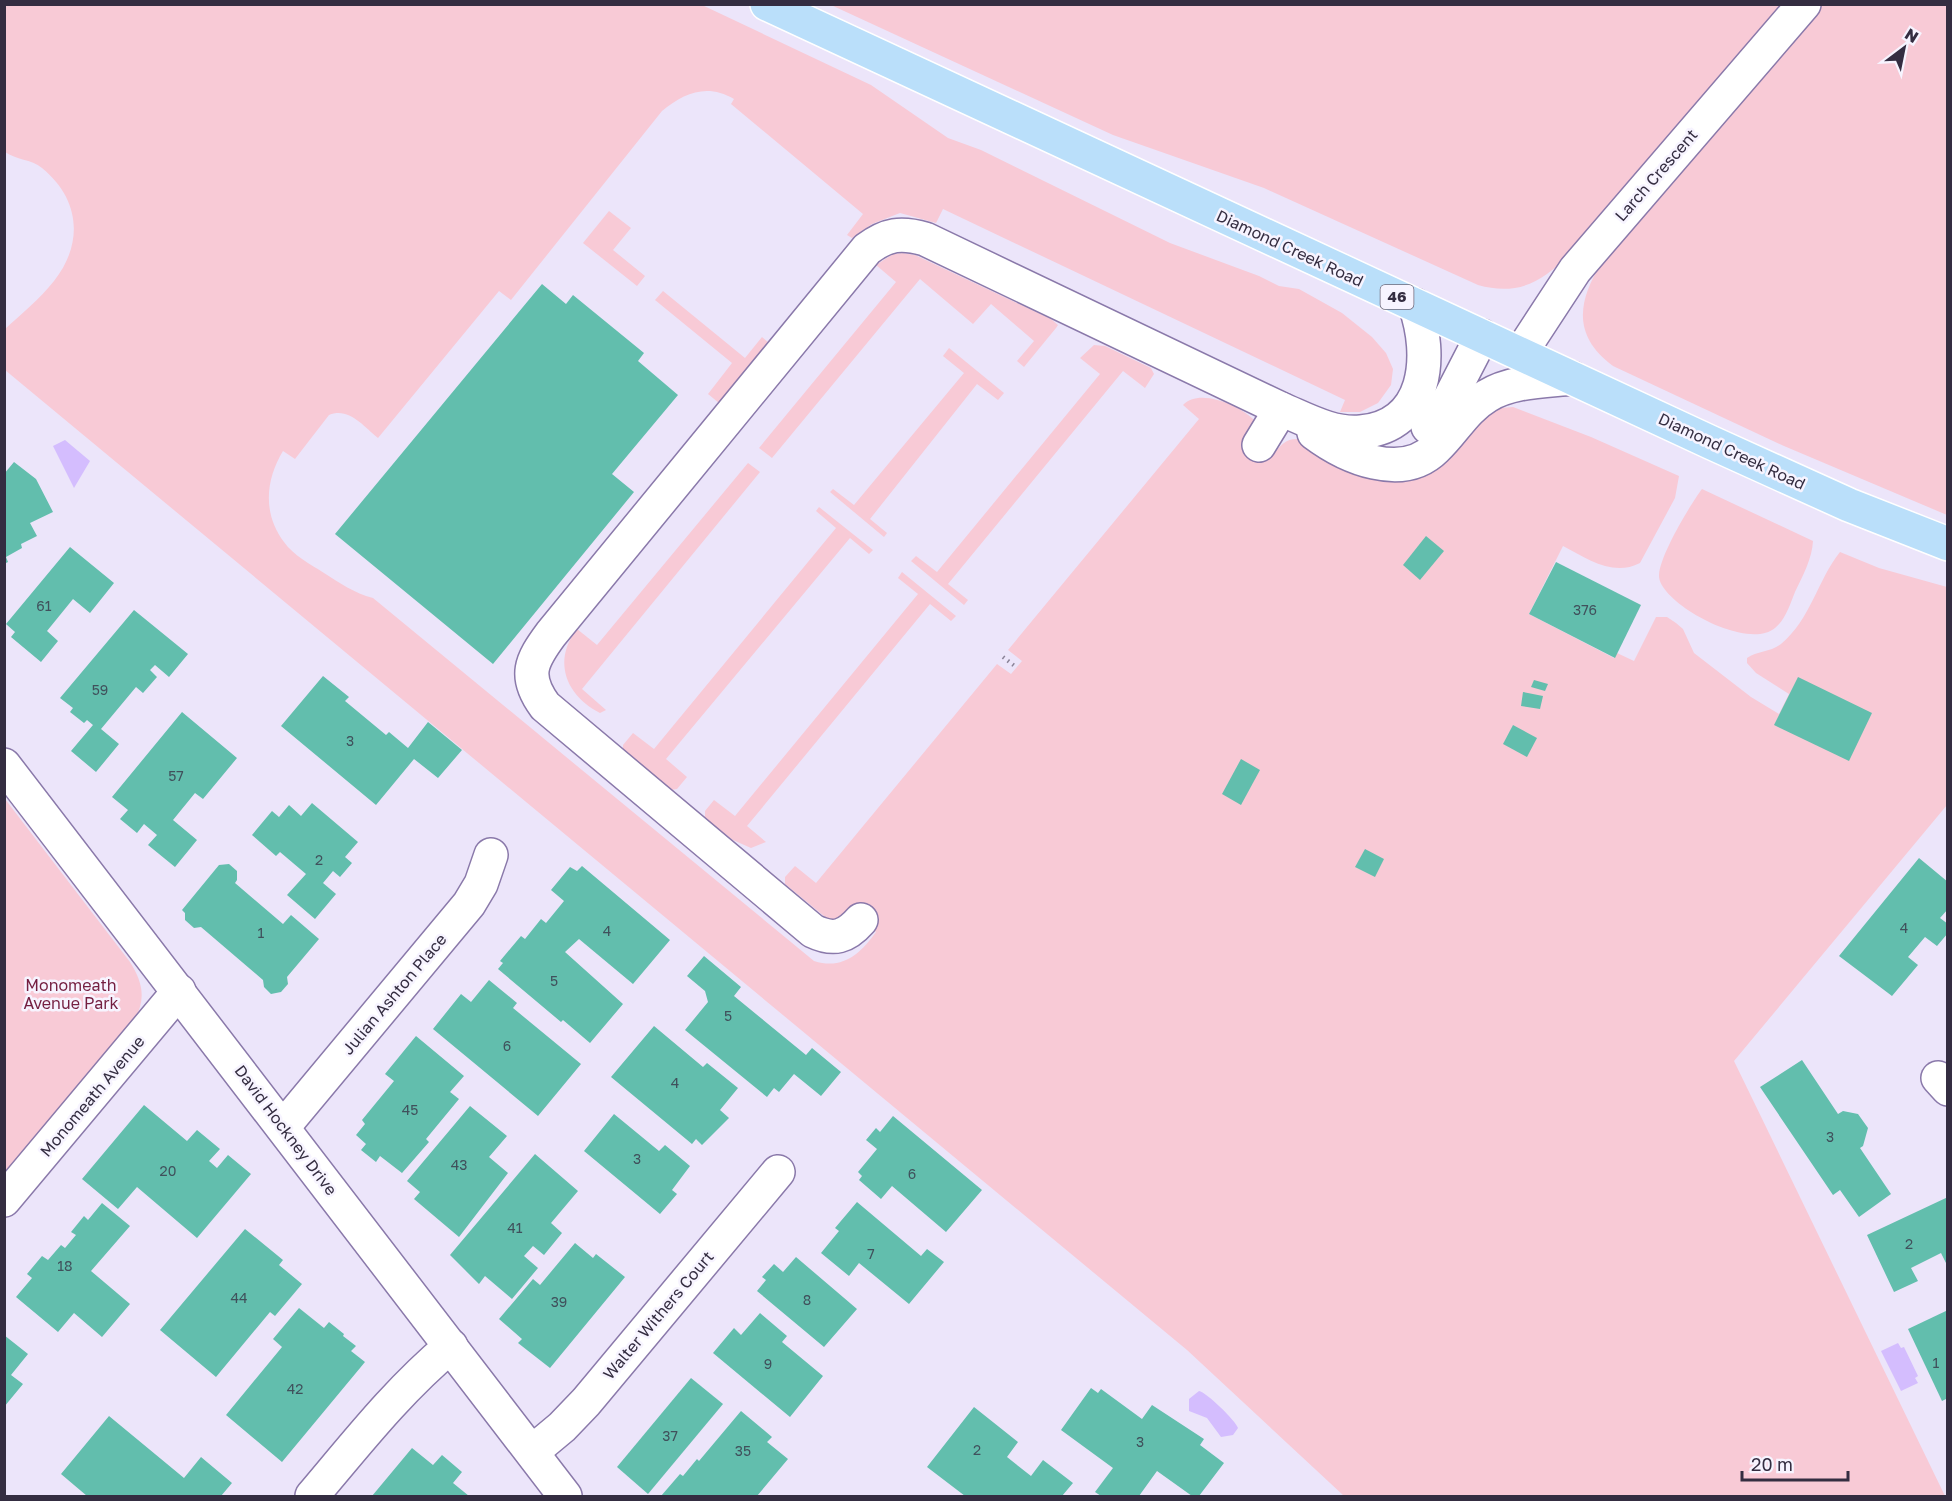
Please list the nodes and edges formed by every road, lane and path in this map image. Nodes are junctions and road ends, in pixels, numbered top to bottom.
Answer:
1 (767, 4) edge
2 (1803, 4) edge
3 (1415, 305) junction
4 (1482, 336) junction
5 (1520, 354) junction
6 (1572, 378) junction
7 (1281, 409) junction
8 (1259, 445) dead end
9 (1344, 451) junction
10 (1947, 544) edge
11 (1003, 657) dead end
12 (1016, 668) dead end
13 (4, 765) edge
14 (491, 855) dead end
15 (861, 920) dead end
16 (179, 992) junction
17 (284, 1126) junction
18 (777, 1172) dead end
19 (4, 1200) edge
20 (451, 1346) junction
21 (532, 1452) junction
22 (312, 1497) edge
23 (565, 1497) edge

1 - 3 main road, Diamond Creek Road / 46
2 - 5 street, Larch Crescent
3 - 4 main road, Diamond Creek Road / 46
3 - 7 street
4 - 5 main road, Diamond Creek Road / 46
4 - 9 street
5 - 6 main road, Diamond Creek Road / 46
6 - 9 street
6 - 10 main road, Diamond Creek Road / 46
7 - 8 street
7 - 9 street
7 - 15 street
11 - 12 path
13 - 16 street, David Hockney Drive
14 - 17 street, Julian Ashton Place
16 - 17 street, David Hockney Drive
16 - 19 street, Monomeath Avenue
17 - 20 street, David Hockney Drive
18 - 21 street, Walter Withers Court
20 - 21 street, David Hockney Drive
20 - 22 street
21 - 23 street, David Hockney Drive

